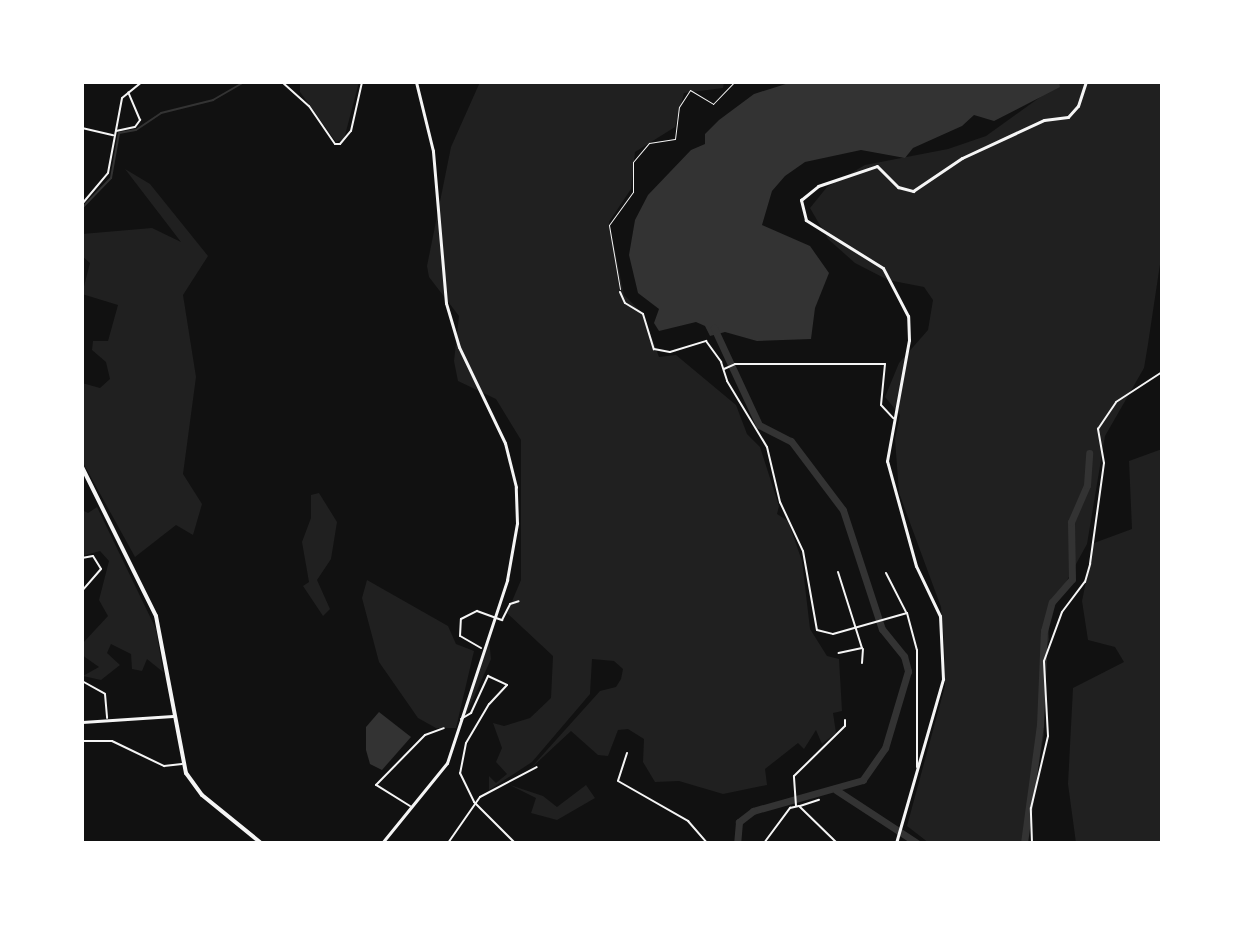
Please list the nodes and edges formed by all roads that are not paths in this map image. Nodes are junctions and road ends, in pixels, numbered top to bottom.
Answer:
1 (142, 82) edge
2 (282, 82) edge
3 (362, 82) edge
4 (416, 82) edge
5 (1086, 82) edge
6 (127, 92) junction
7 (82, 128) edge
8 (115, 133) junction
9 (82, 204) edge
10 (620, 292) road end
11 (723, 369) junction
12 (1162, 372) edge
13 (896, 418) junction
14 (82, 467) edge
15 (82, 558) edge
16 (838, 572) dead end
17 (886, 573) dead end
18 (82, 591) edge
19 (519, 601) dead end
20 (907, 613) junction
21 (858, 627) junction
22 (481, 648) junction
23 (862, 648) junction
24 (839, 653) dead end
25 (862, 663) dead end
26 (82, 681) edge
27 (173, 716) junction
28 (107, 719) junction
29 (460, 719) junction
30 (845, 720) dead end
31 (82, 722) edge
32 (444, 728) dead end
33 (82, 741) edge
34 (627, 753) dead end
35 (182, 764) junction
36 (537, 767) dead end
37 (917, 771) junction
38 (819, 800) dead end
39 (474, 802) junction
40 (797, 806) junction
41 (411, 807) junction
42 (261, 843) edge
43 (382, 843) edge
44 (448, 843) edge
45 (515, 843) edge
46 (563, 843) edge
47 (586, 843) edge
48 (707, 843) edge
49 (764, 843) edge
50 (837, 843) edge
51 (896, 843) edge
52 (1030, 843) edge

1 - 6 street
2 - 3 street
4 - 22 main road
5 - 13 main road
6 - 8 street
6 - 8 street
7 - 8 street
8 - 9 street
10 - 11 street
11 - 13 street
11 - 21 street
12 - 52 street
13 - 37 main road
14 - 27 main road
15 - 18 street
16 - 21 street
17 - 20 street
19 - 22 street
20 - 21 street
20 - 37 street
21 - 23 street
22 - 29 main road
23 - 24 street
23 - 25 street
26 - 28 street
27 - 28 main road
27 - 35 main road
28 - 31 main road
29 - 39 street
29 - 41 main road
30 - 40 street
32 - 41 street
33 - 35 street
34 - 48 street
35 - 42 main road
36 - 39 street
37 - 51 main road
38 - 40 street
39 - 44 street
39 - 45 street
40 - 49 street
40 - 50 street
41 - 43 main road
46 - 47 street

